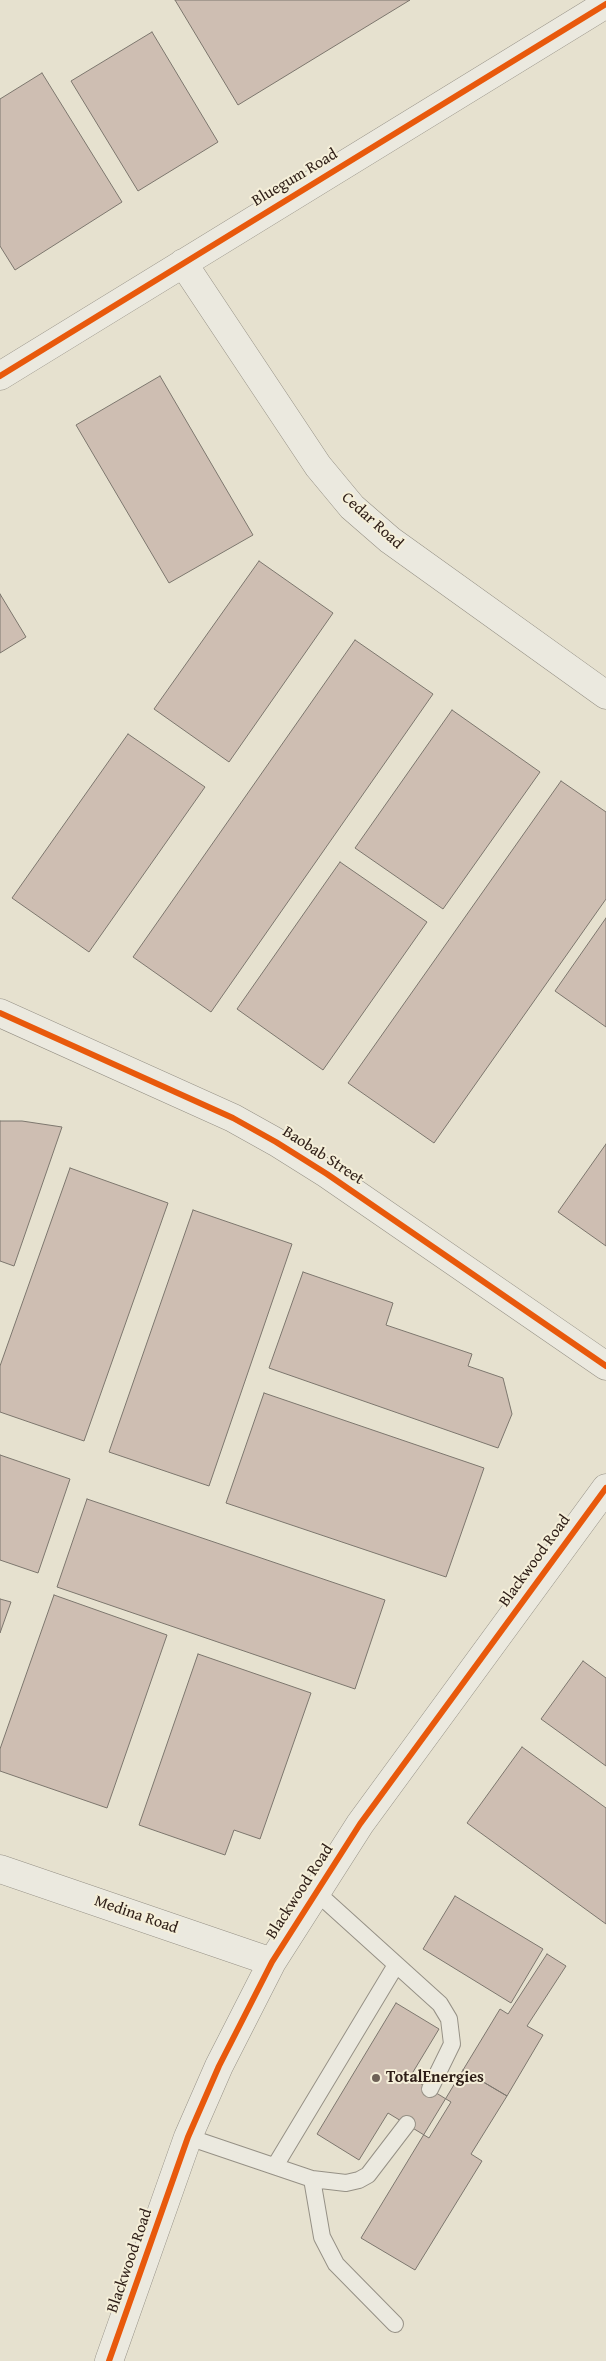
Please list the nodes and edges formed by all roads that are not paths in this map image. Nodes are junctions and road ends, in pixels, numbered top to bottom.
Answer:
1 (606, 4) edge
2 (183, 263) junction
3 (0, 376) edge
4 (606, 695) edge
5 (0, 1013) edge
6 (606, 1366) edge
7 (606, 1488) edge
8 (0, 1869) edge
9 (315, 1891) junction
10 (272, 1962) junction
11 (396, 1965) junction
12 (430, 2089) dead end
13 (407, 2124) dead end
14 (188, 2137) junction
15 (275, 2166) junction
16 (312, 2179) junction
17 (395, 2324) dead end
18 (109, 2361) edge

1 - 2 street, Bluegum Road
2 - 3 street, Bluegum Road
2 - 4 street, Cedar Road
5 - 6 street, Baobab Street
7 - 9 street, Blackwood Road
8 - 10 street, Medina Road
9 - 10 street, Blackwood Road
9 - 11 lane
10 - 14 street, Blackwood Road
11 - 12 lane
11 - 15 lane
13 - 16 lane
14 - 15 lane
14 - 18 street, Blackwood Road
15 - 16 lane
16 - 17 lane

